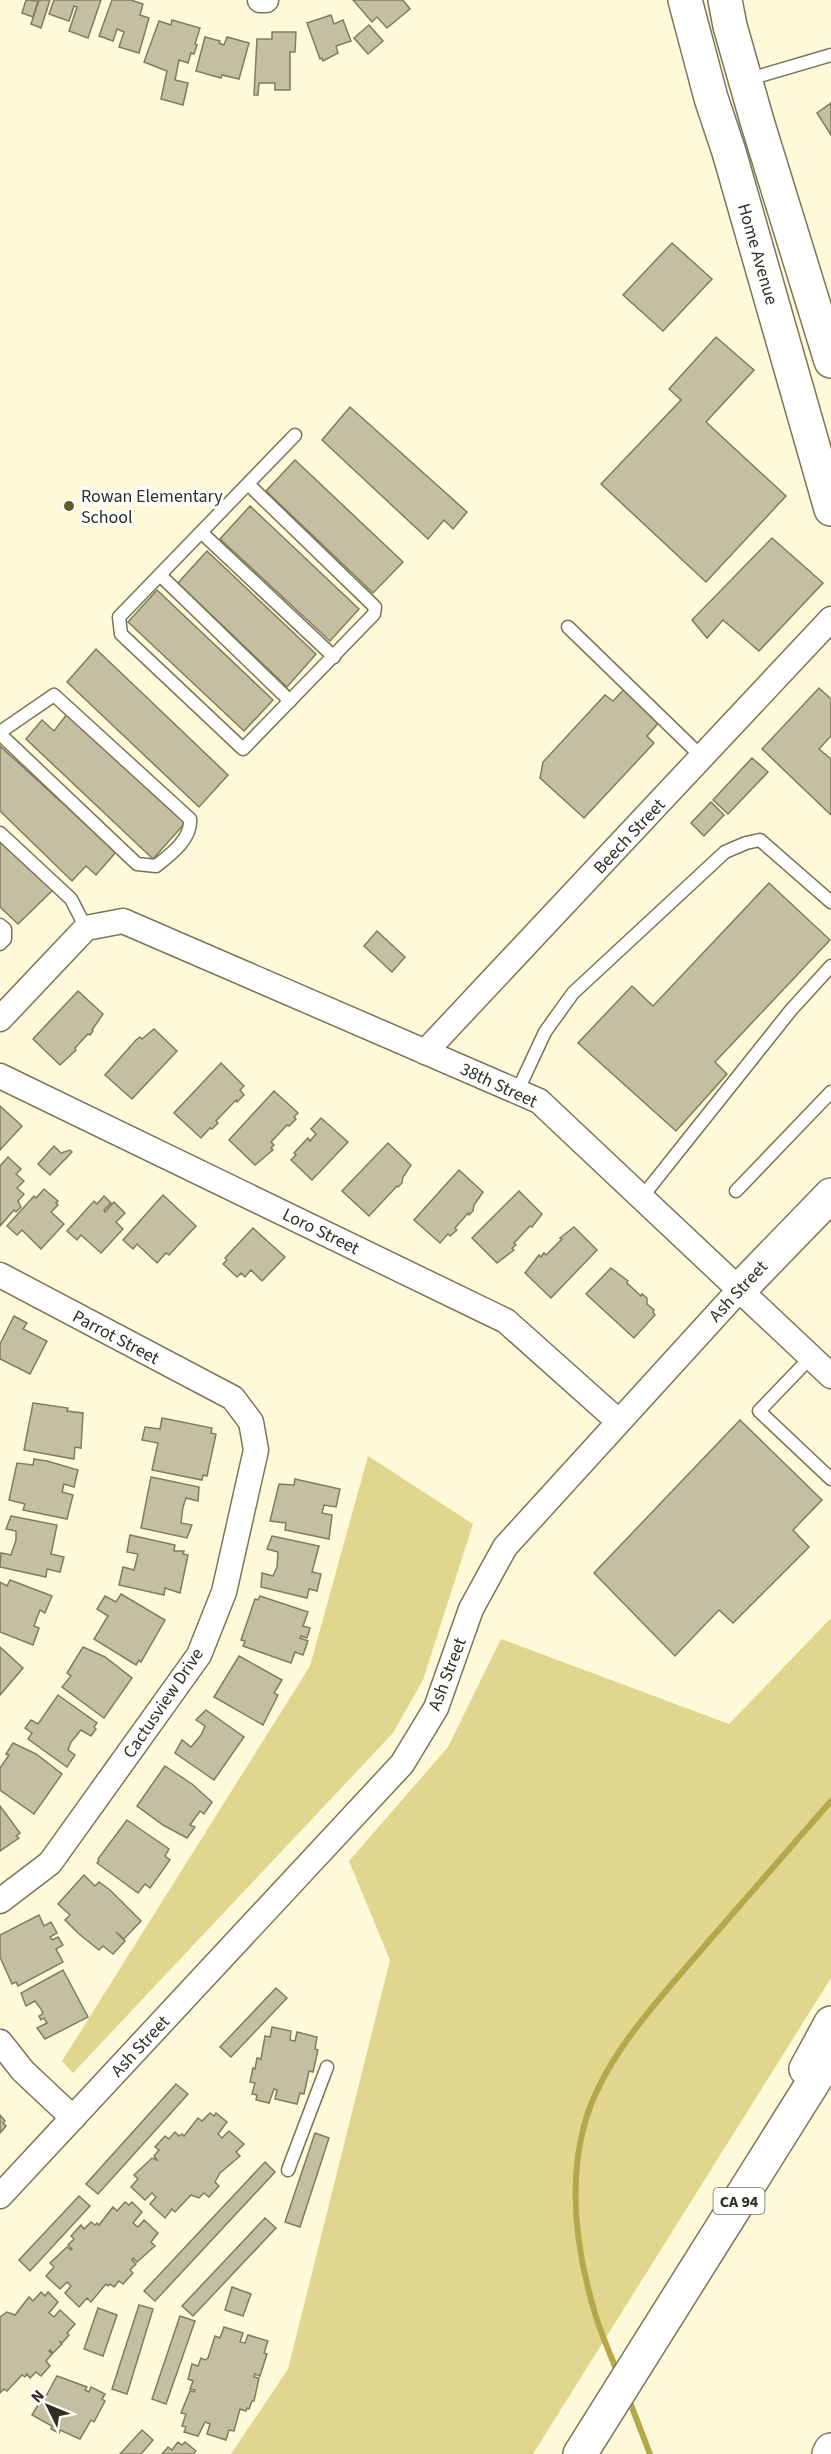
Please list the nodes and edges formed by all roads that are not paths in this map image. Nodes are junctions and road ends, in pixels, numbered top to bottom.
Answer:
1 (260, 0) edge
2 (266, 0) edge
3 (685, 0) edge
4 (725, 0) edge
5 (831, 55) edge
6 (745, 80) junction
7 (831, 362) edge
8 (295, 435) dead end
9 (248, 484) junction
10 (831, 509) edge
11 (202, 533) junction
12 (160, 575) junction
13 (831, 619) edge
14 (568, 627) dead end
15 (334, 657) junction
16 (290, 701) junction
17 (0, 733) edge
18 (703, 758) junction
19 (0, 833) edge
20 (831, 902) edge
21 (0, 925) edge
22 (86, 928) junction
23 (0, 944) edge
24 (831, 966) edge
25 (0, 1019) edge
26 (425, 1052) junction
27 (0, 1076) edge
28 (517, 1092) junction
29 (831, 1092) edge
30 (736, 1191) dead end
31 (831, 1195) edge
32 (642, 1197) junction
33 (0, 1275) edge
34 (740, 1288) junction
35 (811, 1357) junction
36 (831, 1376) edge
37 (232, 1398) joint
38 (618, 1421) junction
39 (831, 1479) edge
40 (0, 1901) edge
41 (831, 2023) edge
42 (0, 2042) edge
43 (831, 2054) edge
44 (327, 2067) dead end
45 (73, 2118) junction
46 (288, 2170) dead end
47 (0, 2196) edge
48 (721, 2229) junction
49 (580, 2454) edge

1 - 2 street
3 - 10 main road, Home Avenue
4 - 6 main road
5 - 6 lane
6 - 7 main road
8 - 9 lane
9 - 11 lane
9 - 15 lane
11 - 12 lane
11 - 15 lane
12 - 16 lane
12 - 16 lane
13 - 18 street, Beech Street
14 - 18 lane
15 - 16 lane
17 - 17 lane
18 - 26 street, Beech Street
19 - 22 lane
20 - 28 lane
21 - 23 lane
22 - 25 street
22 - 26 street, 38th Street
24 - 32 lane
26 - 28 street, 38th Street
27 - 38 street, Loro Street
28 - 32 street, 38th Street
29 - 30 lane
31 - 34 main road, Ash Street
32 - 34 street, 38th Street
33 - 37 street, Parrot Street
34 - 35 street, 38th Street
34 - 38 street, Ash Street
35 - 36 street, 38th Street
35 - 39 lane
37 - 40 street, Cactusview Drive
38 - 45 street, Ash Street
41 - 48 main road
42 - 45 street
43 - 48 main road, CA 94
44 - 46 lane
45 - 47 street, Ash Street
48 - 49 main road, CA 94

